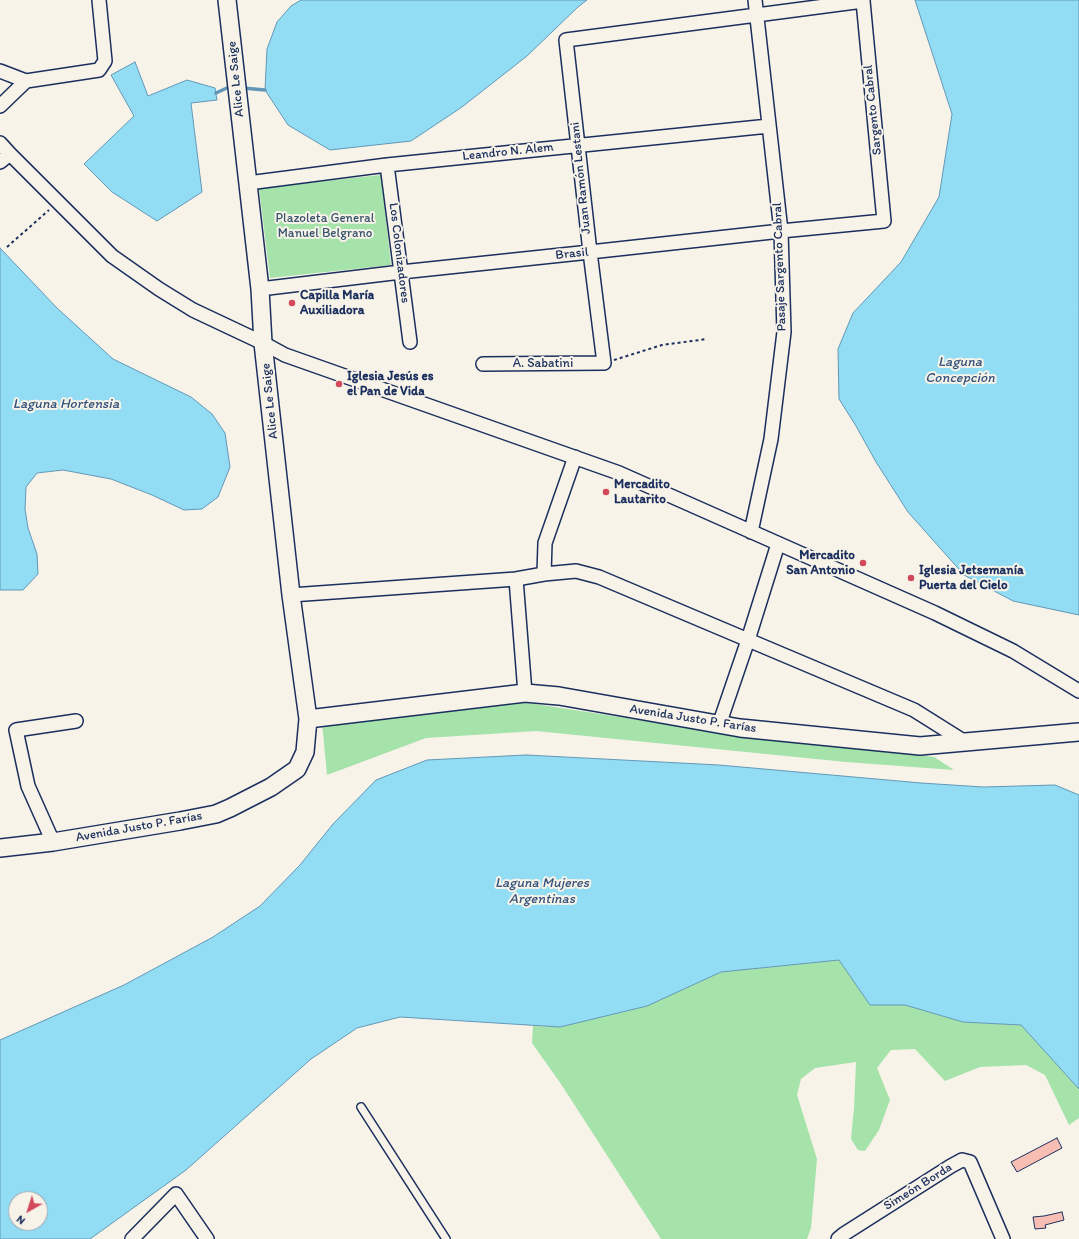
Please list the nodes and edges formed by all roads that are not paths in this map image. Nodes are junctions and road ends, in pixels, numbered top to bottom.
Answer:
1 (100, 0) edge
2 (228, 0) edge
3 (755, 0) edge
4 (863, 1) edge
5 (757, 16) junction
6 (0, 71) edge
7 (26, 81) junction
8 (0, 106) edge
9 (769, 126) junction
10 (0, 143) edge
11 (578, 145) junction
12 (5, 158) edge
13 (387, 165) junction
14 (248, 183) junction
15 (884, 220) joint
16 (781, 231) junction
17 (590, 252) junction
18 (401, 272) junction
19 (260, 289) junction
20 (410, 342) dead end
21 (263, 343) junction
22 (604, 363) joint
23 (483, 364) dead end
24 (575, 457) junction
25 (751, 532) junction
26 (778, 544) junction
27 (544, 574) junction
28 (516, 579) junction
29 (291, 595) junction
30 (748, 640) junction
31 (1079, 691) edge
32 (525, 693) junction
33 (308, 718) junction
34 (76, 721) dead end
35 (719, 725) junction
36 (1079, 732) edge
37 (965, 742) junction
38 (272, 787) joint
39 (53, 842) junction
40 (0, 848) edge
41 (361, 1107) dead end
42 (132, 1239) edge
43 (207, 1239) edge
44 (446, 1239) edge
45 (838, 1239) edge
46 (1003, 1239) edge

1 - 7 street
2 - 14 street, Alice Le Saige
3 - 5 street, Pasaje Sargento Cabral
4 - 5 street
4 - 15 street, Sargento Cabral
5 - 9 street, Pasaje Sargento Cabral
5 - 11 street, Juan Ramón Lestani
6 - 7 street
7 - 8 street
9 - 11 street, Leandro N. Alem
9 - 16 street, Pasaje Sargento Cabral
10 - 12 street
11 - 13 street, Leandro N. Alem
11 - 17 street, Juan Ramón Lestani
12 - 21 street
13 - 14 street, Leandro N. Alem
13 - 18 street, Los Colonizadores
14 - 19 street, Alice Le Saige
15 - 16 street, Brasil
16 - 17 street, Brasil
16 - 25 street, Pasaje Sargento Cabral
17 - 18 street, Brasil
17 - 22 street, Juan Ramón Lestani
18 - 19 street, Brasil
18 - 20 street, Los Colonizadores
19 - 21 street, Alice Le Saige
21 - 24 street
21 - 29 street, Alice Le Saige
22 - 23 street, A. Sabatini
24 - 25 street
24 - 27 street
25 - 26 street
26 - 30 street
26 - 31 street
27 - 28 street
27 - 30 street
28 - 29 street
28 - 32 street
29 - 33 street, Alice Le Saige
30 - 35 street
30 - 37 street
32 - 33 street, Avenida Justo P. Farías
32 - 35 street, Avenida Justo P. Farías
33 - 38 street, Alice Le Saige
34 - 39 street
35 - 37 street, Avenida Justo P. Farías
36 - 37 street, Avenida Justo P. Farías
38 - 39 street, Avenida Justo P. Farías
39 - 40 street, Avenida Justo P. Farías
41 - 44 lane
42 - 43 street
45 - 46 street, Simeón Borda

